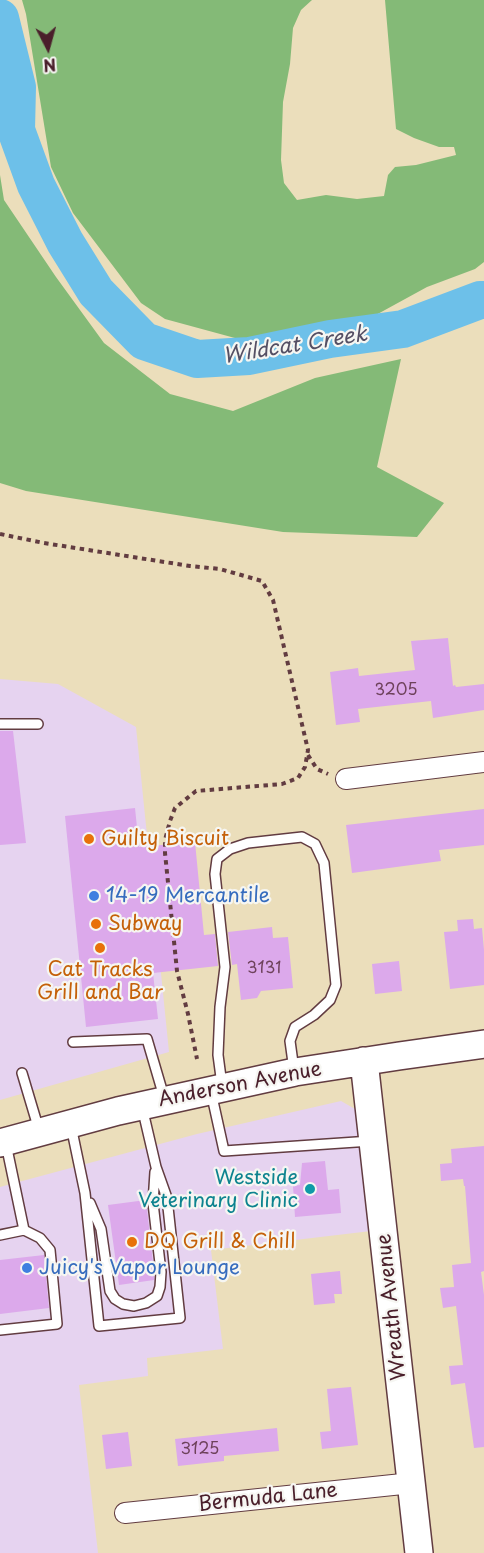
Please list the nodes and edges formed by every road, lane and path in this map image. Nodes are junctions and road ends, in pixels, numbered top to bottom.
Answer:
1 (0, 534) edge
2 (0, 724) edge
3 (38, 724) dead end
4 (308, 755) junction
5 (484, 762) edge
6 (346, 779) joint
7 (73, 1042) dead end
8 (484, 1044) edge
9 (197, 1059) dead end
10 (364, 1061) junction
11 (295, 1072) junction
12 (22, 1073) dead end
13 (216, 1088) junction
14 (153, 1102) junction
15 (70, 1124) junction
16 (39, 1132) junction
17 (374, 1141) junction
18 (3, 1142) edge
19 (156, 1167) junction
20 (86, 1193) junction
21 (24, 1230) junction
22 (0, 1235) edge
23 (0, 1330) edge
24 (412, 1483) junction
25 (125, 1513) dead end
26 (419, 1553) edge

1 - 4 path
2 - 3 lane
4 - 6 path
4 - 9 path
5 - 6 street
7 - 14 lane
8 - 10 street, Anderson Avenue
10 - 11 street, Anderson Avenue
10 - 17 street, Wreath Avenue
11 - 13 street, Anderson Avenue
11 - 13 lane
12 - 16 lane
13 - 14 street, Anderson Avenue
13 - 17 lane
14 - 15 street, Anderson Avenue
14 - 19 lane
15 - 16 street, Anderson Avenue
15 - 20 lane
16 - 18 street, Anderson Avenue
17 - 24 street, Wreath Avenue
18 - 21 lane
19 - 20 lane
19 - 20 lane
21 - 22 lane
21 - 23 lane
24 - 25 street, Bermuda Lane
24 - 26 street, Wreath Avenue

